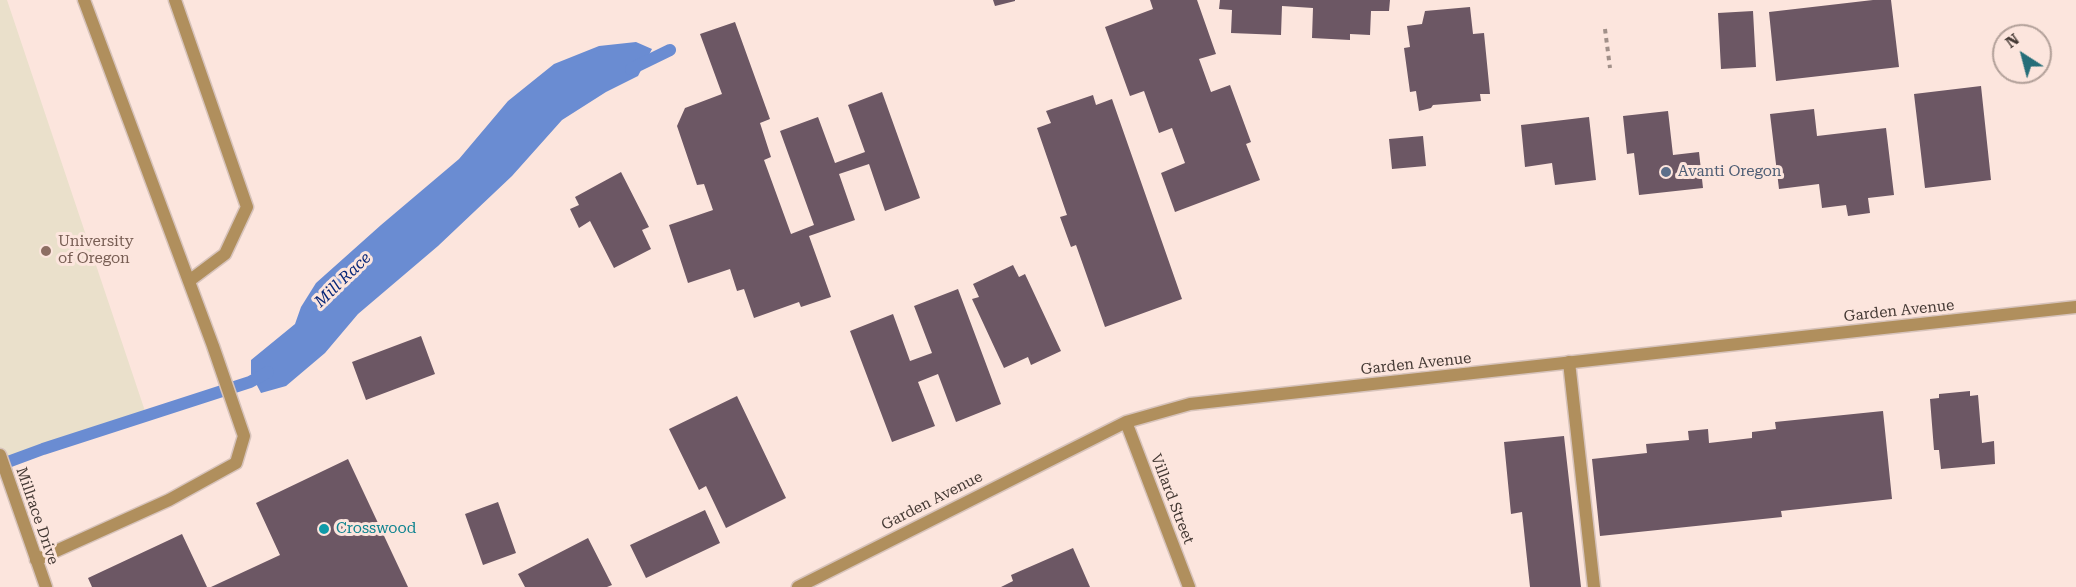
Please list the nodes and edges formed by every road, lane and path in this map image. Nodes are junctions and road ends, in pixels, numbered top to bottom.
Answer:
1 (84, 0) edge
2 (175, 0) edge
3 (1605, 29) dead end
4 (1610, 68) dead end
5 (189, 281) junction
6 (2076, 307) edge
7 (1569, 362) junction
8 (1126, 422) junction
9 (0, 455) edge
10 (36, 560) junction
11 (46, 587) edge
12 (798, 587) edge
13 (1189, 587) edge
14 (1594, 587) edge

1 - 5 street
2 - 5 street
3 - 4 path
5 - 10 street
6 - 7 street, Garden Avenue
7 - 8 street, Garden Avenue
7 - 14 street
8 - 12 street, Garden Avenue
8 - 13 street, Villard Street
9 - 10 street, Millrace Drive
10 - 11 street, Millrace Drive

